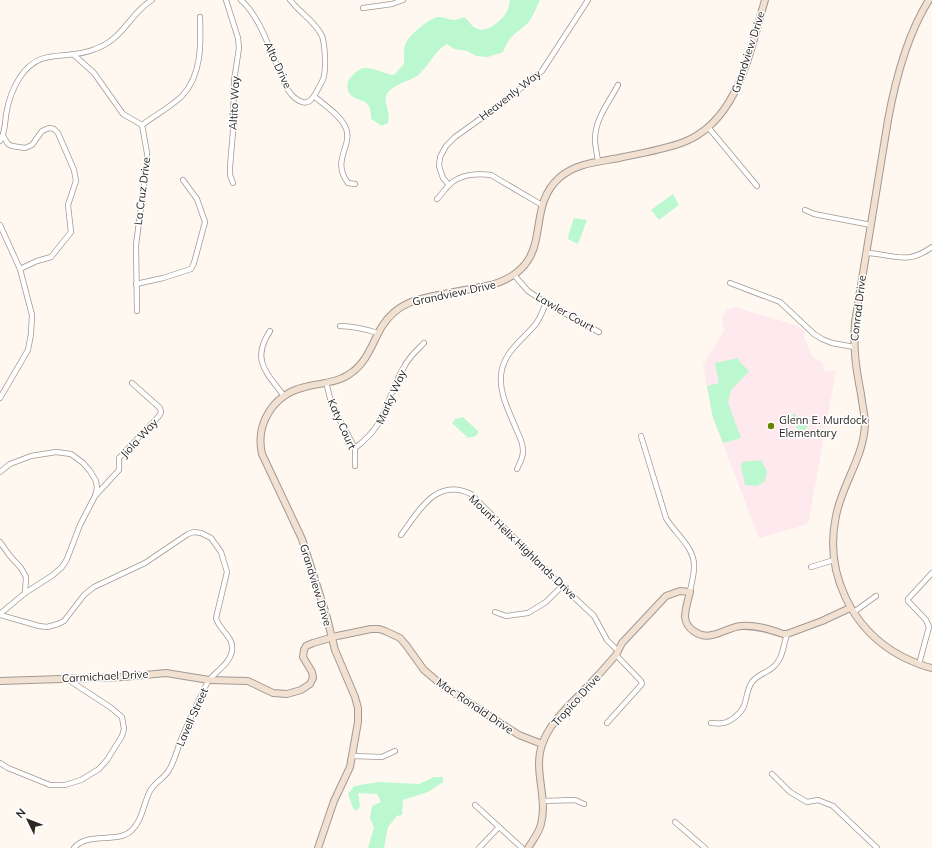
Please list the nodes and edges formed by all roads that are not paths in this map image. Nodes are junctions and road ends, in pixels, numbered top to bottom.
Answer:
1 (152, 0) edge
2 (226, 0) edge
3 (241, 0) edge
4 (290, 0) edge
5 (403, 0) edge
6 (588, 0) edge
7 (765, 0) edge
8 (929, 0) edge
9 (363, 8) dead end
10 (200, 17) dead end
11 (73, 54) junction
12 (618, 85) dead end
13 (314, 96) junction
14 (142, 125) junction
15 (708, 127) junction
16 (3, 136) junction
17 (0, 141) edge
18 (598, 161) junction
19 (183, 180) dead end
20 (234, 183) dead end
21 (355, 184) dead end
22 (449, 185) junction
23 (757, 186) dead end
24 (437, 199) dead end
25 (542, 205) junction
26 (805, 210) dead end
27 (0, 225) edge
28 (871, 225) junction
29 (932, 247) edge
30 (866, 253) junction
31 (20, 269) junction
32 (514, 275) junction
33 (730, 283) dead end
34 (136, 284) junction
35 (546, 303) junction
36 (137, 311) dead end
37 (340, 326) dead end
38 (270, 331) dead end
39 (599, 332) dead end
40 (378, 333) junction
41 (424, 343) dead end
42 (854, 347) junction
43 (326, 382) junction
44 (132, 384) dead end
45 (284, 396) junction
46 (0, 398) edge
47 (641, 436) dead end
48 (355, 448) junction
49 (355, 466) dead end
50 (517, 469) dead end
51 (0, 472) edge
52 (95, 496) junction
53 (401, 535) dead end
54 (0, 542) edge
55 (834, 560) junction
56 (811, 567) dead end
57 (932, 572) edge
58 (562, 586) junction
59 (690, 592) junction
60 (25, 593) junction
61 (876, 596) dead end
62 (852, 610) junction
63 (495, 612) dead end
64 (0, 615) edge
65 (787, 634) junction
66 (332, 638) junction
67 (617, 653) junction
68 (919, 664) junction
69 (932, 668) edge
70 (67, 679) junction
71 (209, 680) junction
72 (0, 681) edge
73 (607, 723) dead end
74 (711, 723) dead end
75 (542, 744) junction
76 (394, 751) dead end
77 (353, 756) junction
78 (0, 763) edge
79 (772, 774) dead end
80 (542, 801) junction
81 (475, 804) dead end
82 (584, 804) dead end
83 (675, 822) dead end
84 (499, 827) junction
85 (74, 848) edge
86 (318, 848) edge
87 (479, 848) edge
88 (522, 848) edge
89 (528, 848) edge
90 (705, 848) edge
91 (877, 848) edge

1 - 11 street
2 - 20 street, Altito Way
3 - 13 street, Alto Drive
4 - 13 street
5 - 9 street
6 - 22 street, Heavenly Way
7 - 15 street, Grandview Drive
8 - 28 street, Conrad Drive
10 - 14 street
11 - 14 street
11 - 16 street
12 - 18 street
13 - 21 street
14 - 34 street, La Cruz Drive
15 - 18 street, Grandview Drive
15 - 23 street
16 - 17 street
16 - 31 street
18 - 25 street, Grandview Drive
19 - 34 street
22 - 24 street
22 - 25 street
25 - 32 street, Grandview Drive
26 - 28 street
27 - 31 street
28 - 30 street, Conrad Drive
29 - 30 street
30 - 42 street, Conrad Drive
31 - 46 street
32 - 35 street, Lawler Court
32 - 40 street, Grandview Drive
33 - 42 street
34 - 36 street, La Cruz Drive
35 - 39 street, Lawler Court
35 - 50 street
37 - 40 street
38 - 45 street
40 - 43 street, Grandview Drive
41 - 48 street, Marky Way
42 - 55 street, Conrad Drive
43 - 45 street, Grandview Drive
43 - 48 street, Katy Court
44 - 52 street, Jiola Way
45 - 66 street, Grandview Drive
47 - 59 street
48 - 49 street, Katy Court
51 - 52 street
52 - 60 street
53 - 58 street, Mount Helix Highlands Drive
54 - 60 street
55 - 56 street
55 - 62 street, Conrad Drive
57 - 68 street
58 - 63 street
58 - 67 street, Mount Helix Highlands Drive
59 - 65 street
59 - 67 street, Tropico Drive
60 - 64 street
61 - 62 street
62 - 65 street
62 - 68 street, Conrad Drive
64 - 71 street
65 - 74 street
66 - 71 street, Lavell Street
66 - 75 street, Mac Ronald Drive
66 - 77 street, Grandview Drive
67 - 73 street, Mount Helix Highlands Drive
67 - 75 street, Tropico Drive
68 - 69 street, Conrad Drive
70 - 71 street, Carmichael Drive
70 - 72 street, Carmichael Drive
70 - 78 street
71 - 85 street, Lavell Street
75 - 80 street, Tropico Drive
76 - 77 street
77 - 86 street, Grandview Drive
79 - 91 street
80 - 82 street
80 - 89 street, Tropico Drive
81 - 84 street
83 - 90 street
84 - 87 street
84 - 88 street

